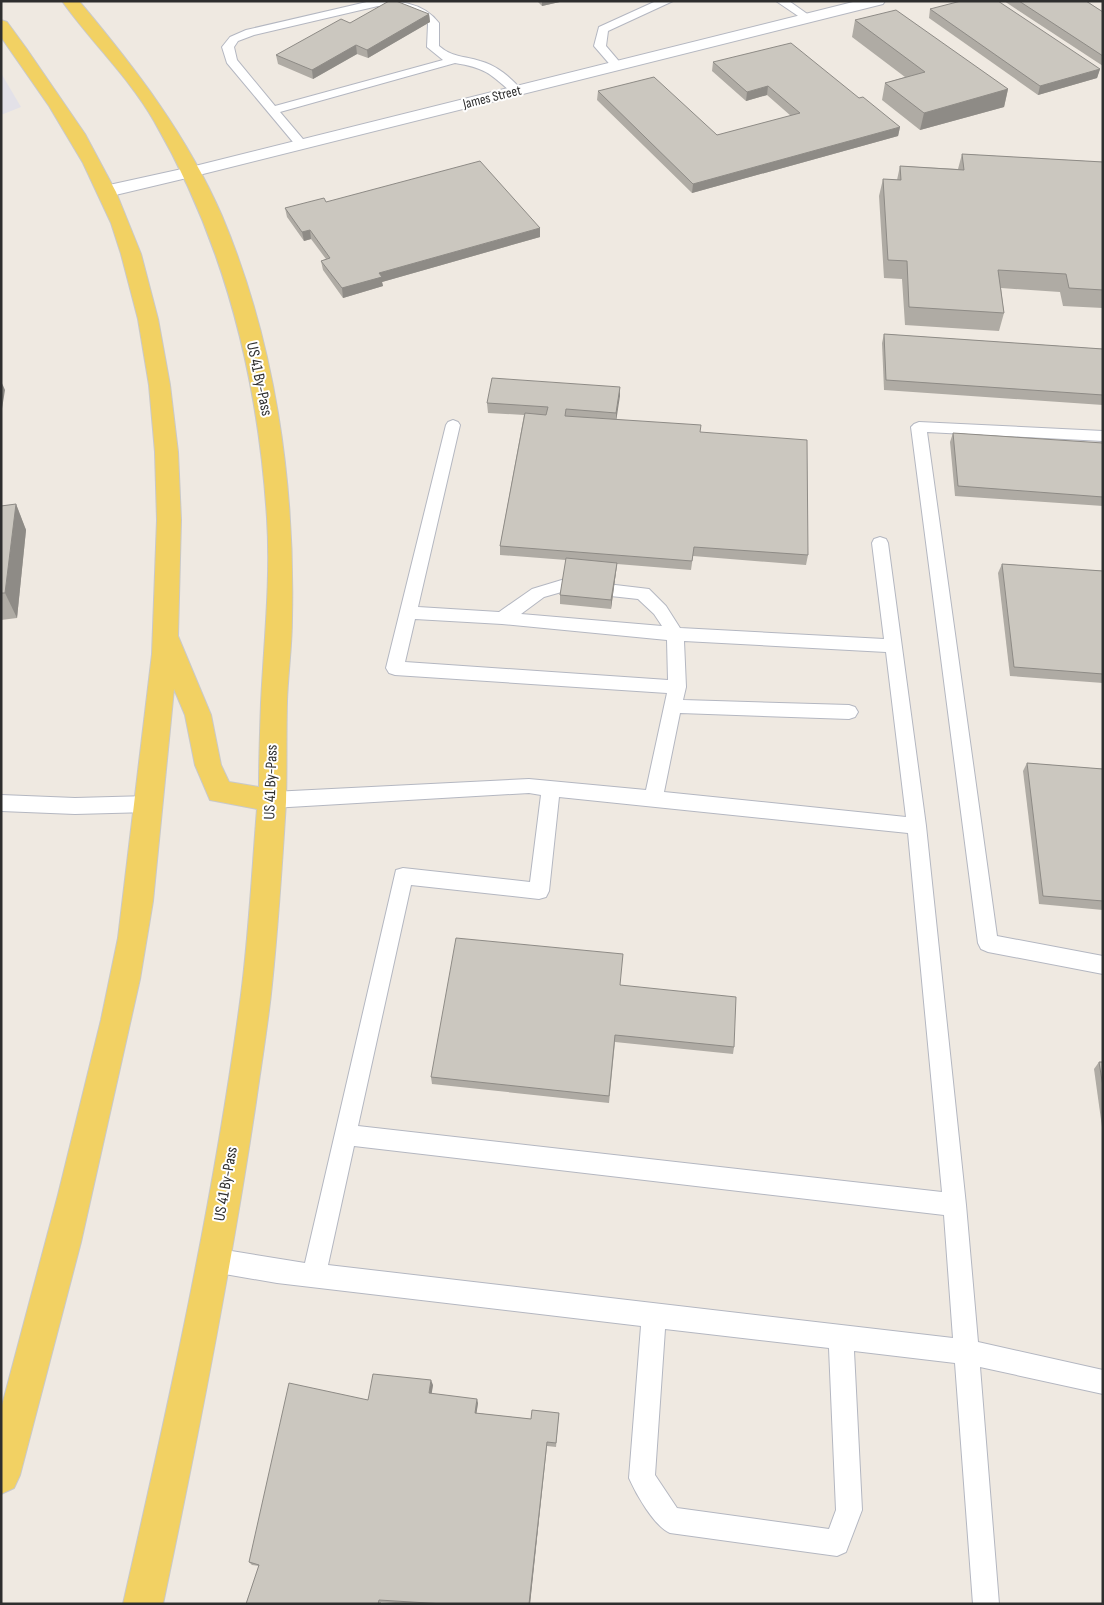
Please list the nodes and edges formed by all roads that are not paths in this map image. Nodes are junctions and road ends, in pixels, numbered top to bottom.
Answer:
1 (70, 1) edge
2 (668, 1) edge
3 (781, 1) edge
4 (877, 1) edge
5 (808, 18) junction
6 (1, 25) edge
7 (8, 44) edge
8 (454, 60) junction
9 (617, 66) junction
10 (516, 91) junction
11 (273, 110) junction
12 (302, 144) junction
13 (191, 172) junction
14 (107, 191) junction
15 (453, 425) dead end
16 (1103, 436) edge
17 (880, 543) dead end
18 (408, 612) junction
19 (502, 618) junction
20 (165, 634) junction
21 (675, 634) junction
22 (893, 646) junction
23 (677, 687) junction
24 (673, 706) junction
25 (849, 712) dead end
26 (551, 789) junction
27 (653, 799) junction
28 (272, 800) junction
29 (1, 803) edge
30 (149, 804) junction
31 (916, 826) junction
32 (1103, 965) edge
33 (345, 1135) junction
34 (954, 1205) junction
35 (213, 1260) junction
36 (314, 1274) junction
37 (654, 1314) junction
38 (841, 1337) junction
39 (966, 1352) junction
40 (1103, 1382) edge
41 (1, 1475) edge
42 (142, 1604) edge
43 (986, 1604) edge

1 - 13 main road, US 41 By-Pass
2 - 9 lane
3 - 5 lane
4 - 5 street, James Street
5 - 9 street, James Street
6 - 7 main road
7 - 14 main road
8 - 10 lane
8 - 11 lane
8 - 11 lane
9 - 10 street, James Street
10 - 12 street, James Street
11 - 12 lane
12 - 13 street, James Street
13 - 14 street, James Street
13 - 28 main road, US 41 By-Pass
14 - 20 main road
15 - 18 lane
16 - 32 lane
17 - 22 lane
18 - 19 lane
18 - 23 lane
19 - 21 lane
19 - 21 lane
20 - 28 main road
20 - 30 main road
21 - 22 lane
21 - 23 lane
22 - 31 lane
23 - 24 lane
24 - 25 lane
24 - 27 lane
26 - 27 lane
26 - 28 lane
26 - 33 lane
27 - 31 lane
28 - 35 main road, US 41 By-Pass
29 - 30 lane
30 - 41 main road
31 - 34 lane
33 - 34 lane
33 - 36 lane
34 - 39 lane
35 - 36 lane
35 - 42 main road, US 41 By-Pass
36 - 37 lane
37 - 38 lane
37 - 38 lane
38 - 39 lane
39 - 40 lane
39 - 43 lane

